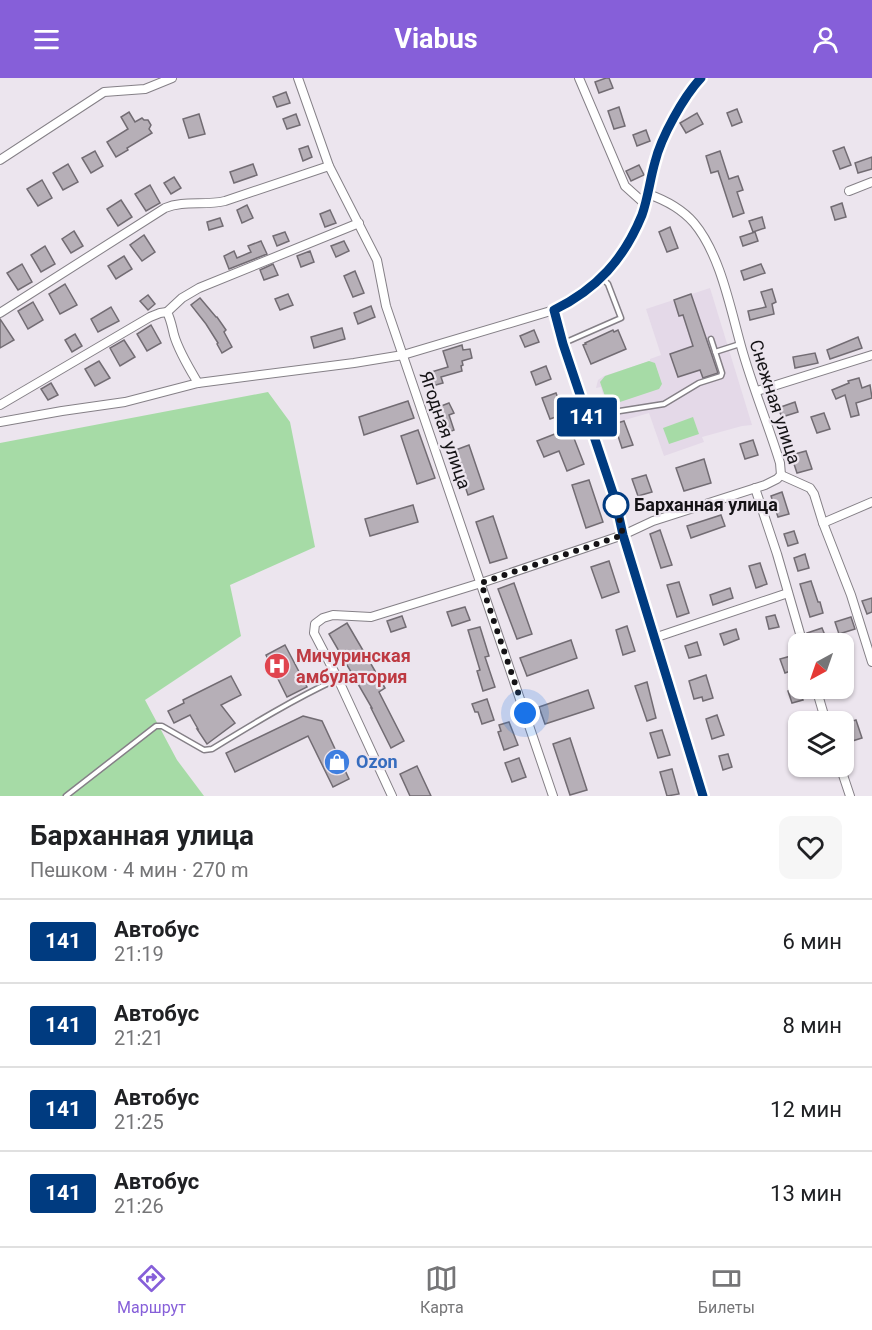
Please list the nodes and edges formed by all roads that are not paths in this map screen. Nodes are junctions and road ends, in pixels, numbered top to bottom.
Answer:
1 (172, 78) edge
2 (298, 78) edge
3 (579, 78) edge
4 (701, 78) edge
5 (0, 160) edge
6 (329, 166) junction
7 (872, 182) edge
8 (849, 191) dead end
9 (648, 194) junction
10 (645, 204) junction
11 (359, 223) junction
12 (602, 278) junction
13 (554, 310) junction
14 (167, 312) junction
15 (0, 313) edge
16 (711, 339) dead end
17 (563, 344) junction
18 (741, 344) junction
19 (716, 352) junction
20 (403, 355) junction
21 (872, 355) edge
22 (198, 383) junction
23 (757, 391) junction
24 (0, 405) edge
25 (588, 419) junction
26 (0, 423) edge
27 (781, 475) junction
28 (755, 488) junction
29 (872, 502) edge
30 (822, 523) junction
31 (623, 535) junction
32 (481, 583) junction
33 (788, 593) junction
34 (800, 633) edge
35 (654, 638) junction
36 (872, 662) edge
37 (338, 679) junction
38 (844, 777) edge
39 (66, 796) edge
40 (392, 796) edge
41 (553, 796) edge
42 (703, 796) edge
43 (850, 796) edge

1 - 5 street
2 - 6 street, Ягодная улица
3 - 10 street
4 - 9 street
6 - 11 street, Ягодная улица
6 - 15 street
7 - 8 street
9 - 10 street
9 - 18 street, Снежная улица
10 - 12 street
11 - 14 street
11 - 20 street, Ягодная улица
12 - 13 street
12 - 17 lane
13 - 17 street
13 - 20 street
14 - 22 street
14 - 24 street
16 - 19 lane
17 - 25 street
18 - 19 lane
18 - 23 street, Снежная улица
19 - 25 lane
20 - 22 street
20 - 32 street, Ягодная улица
21 - 23 street
22 - 26 street
23 - 27 street, Снежная улица
25 - 31 street
27 - 28 street
27 - 30 street, Снежная улица
28 - 31 street
28 - 33 street
29 - 30 street
30 - 36 street, Снежная улица
31 - 32 street
31 - 35 street
32 - 37 street
32 - 41 street, Ягодная улица
33 - 34 street
33 - 35 street
35 - 42 street
37 - 39 lane
37 - 40 street
38 - 43 street

